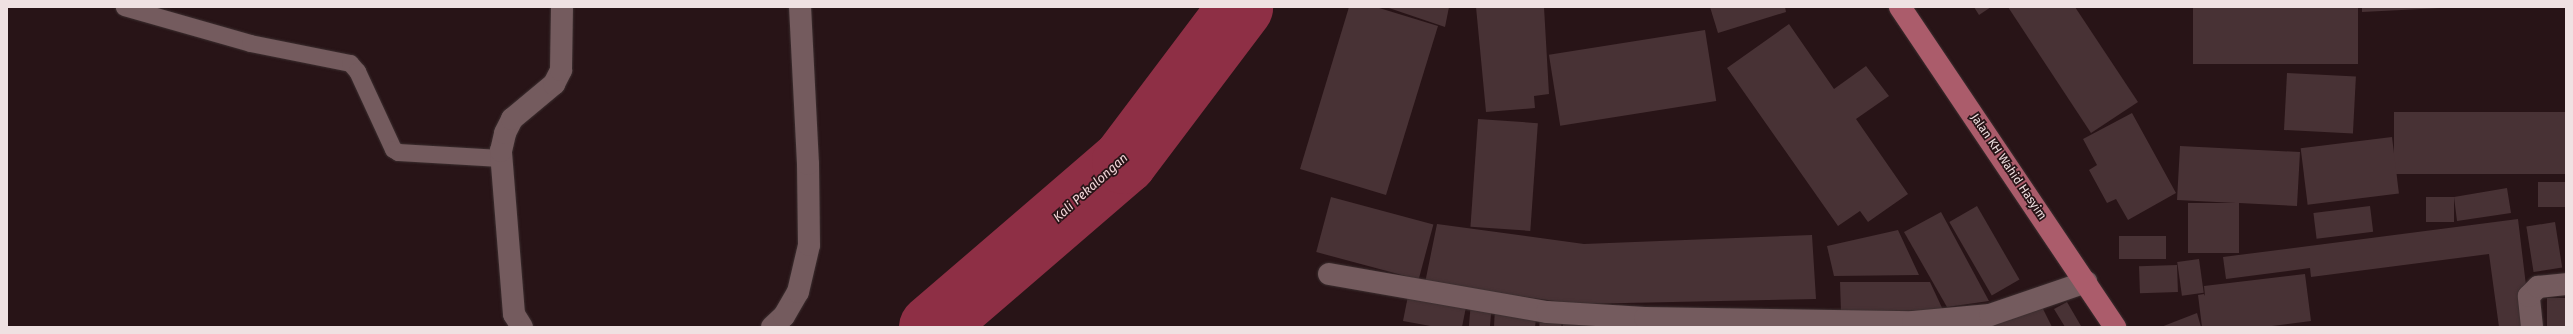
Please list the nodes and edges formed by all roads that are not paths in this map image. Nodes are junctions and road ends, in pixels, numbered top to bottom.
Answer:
1 (124, 7) edge
2 (562, 7) edge
3 (800, 7) edge
4 (1900, 7) edge
5 (500, 158) junction
6 (1329, 274) dead end
7 (2086, 282) junction
8 (2566, 284) edge
9 (1644, 323) edge
10 (522, 327) edge
11 (772, 327) edge
12 (2116, 327) edge
13 (2532, 327) edge

1 - 5 lane
2 - 5 street
3 - 11 street
4 - 7 main road, Jalan KH Wahid Hasyim
5 - 10 street
6 - 9 street
7 - 9 street
7 - 12 main road, Jalan KH Wahid Hasyim
8 - 13 street

